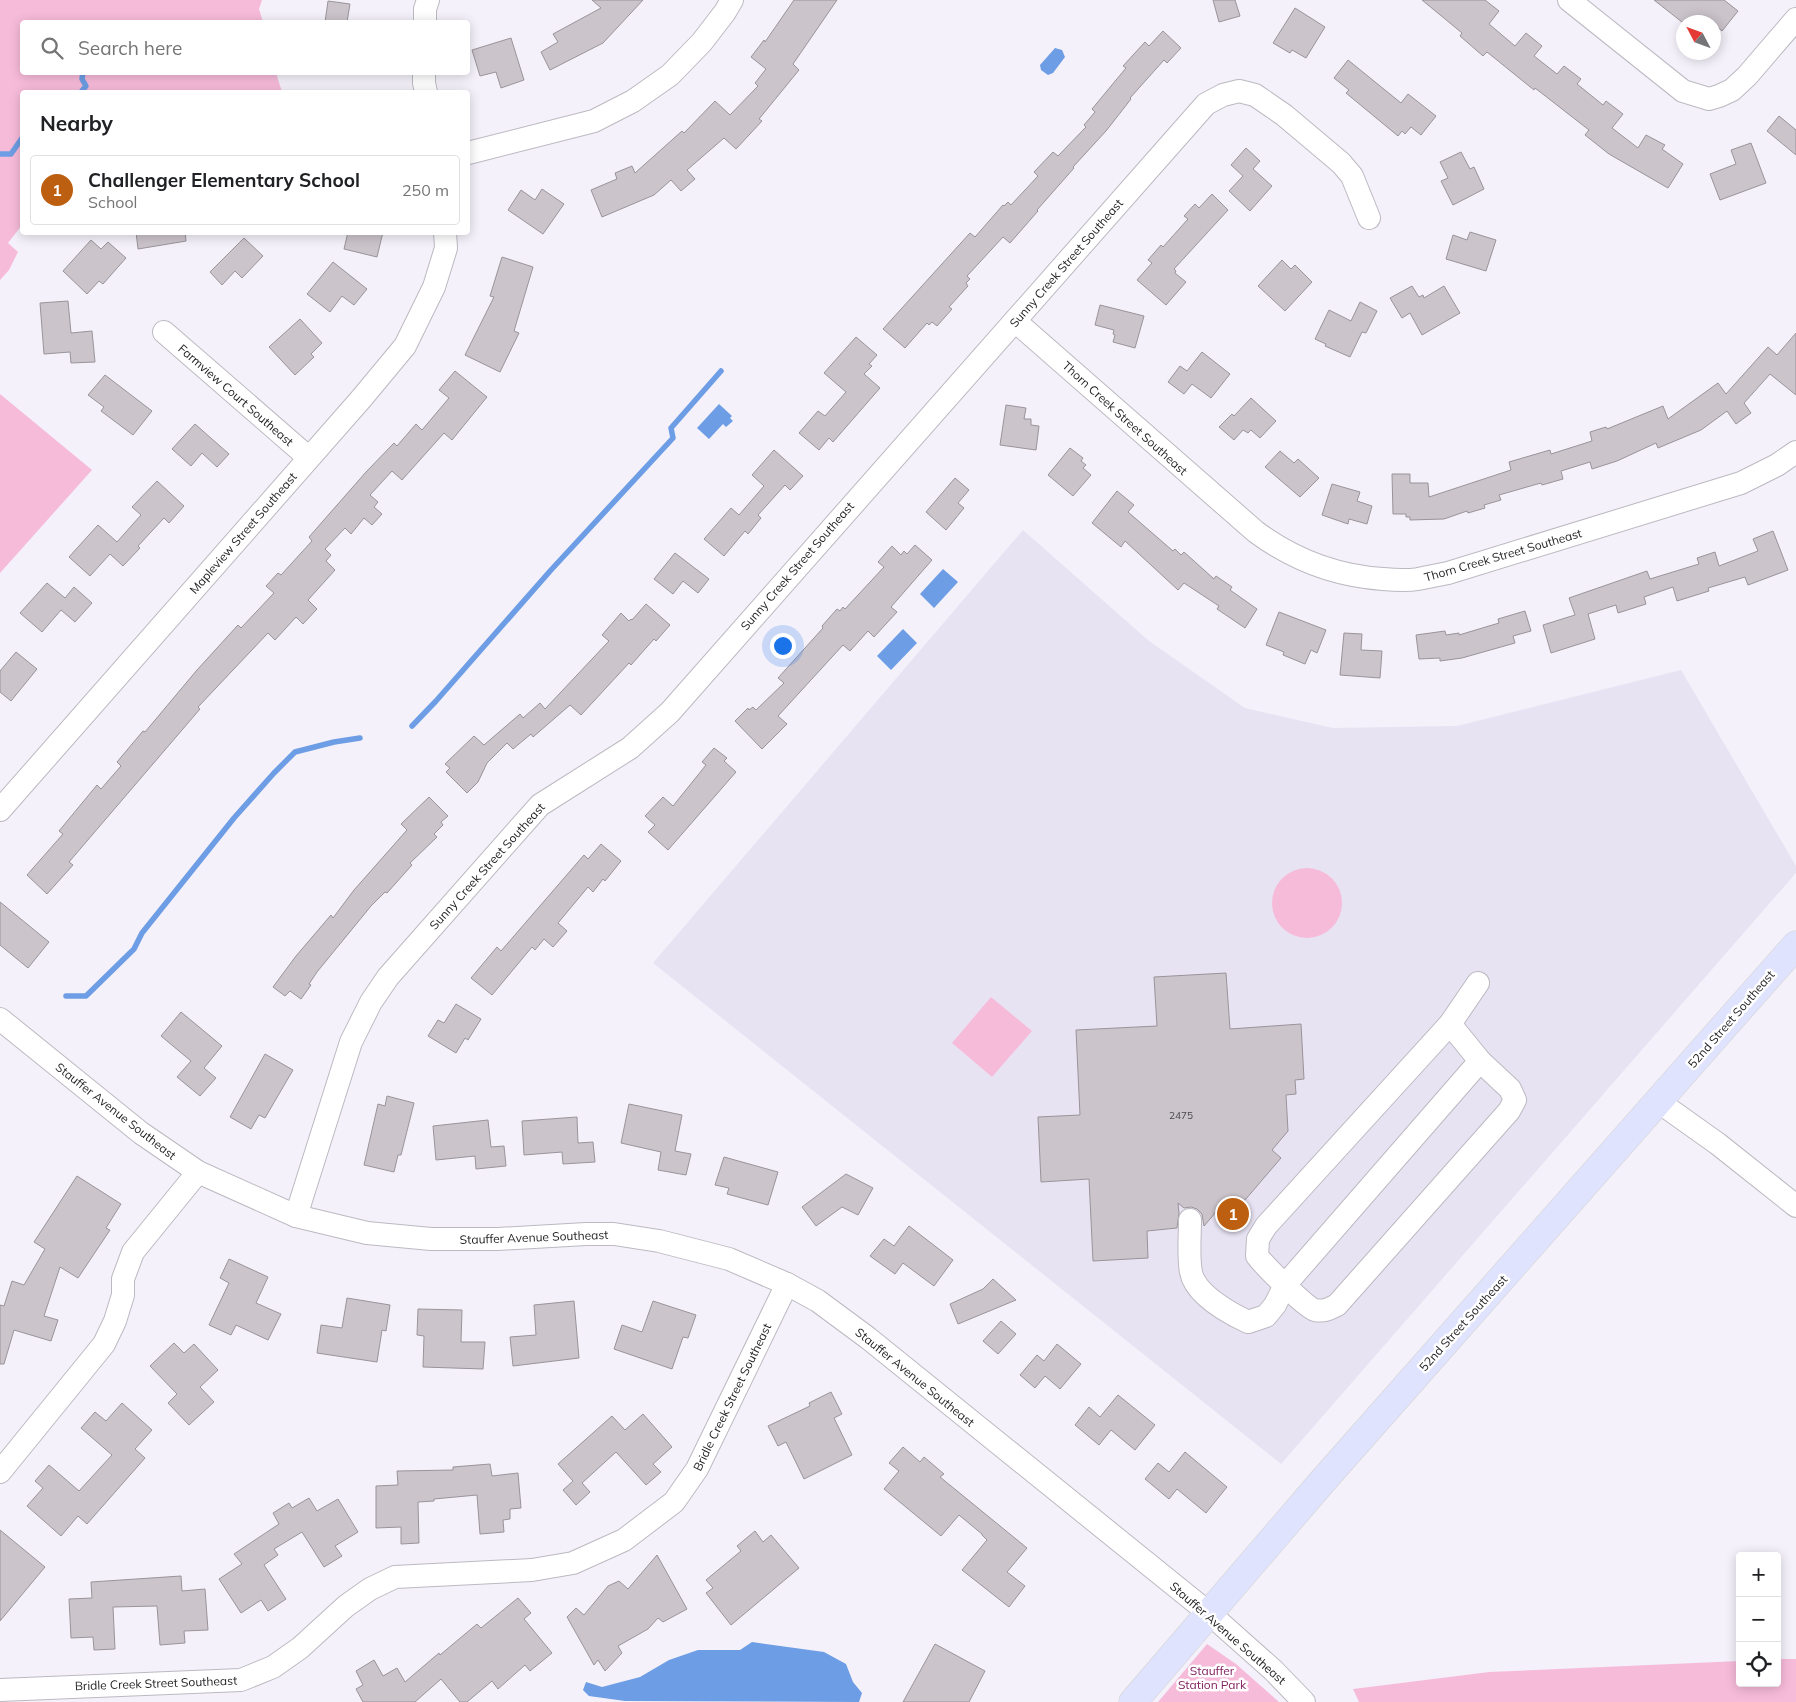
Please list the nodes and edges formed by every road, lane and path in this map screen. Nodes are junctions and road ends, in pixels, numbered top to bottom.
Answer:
1 (428, 0) edge
2 (732, 0) edge
3 (1569, 0) edge
4 (1796, 19) edge
5 (425, 20) edge
6 (424, 75) edge
7 (426, 90) edge
8 (470, 152) edge
9 (1369, 218) dead end
10 (445, 235) edge
11 (1015, 321) junction
12 (164, 332) dead end
13 (1796, 452) edge
14 (309, 458) junction
15 (0, 810) edge
16 (1796, 945) edge
17 (1478, 983) dead end
18 (0, 1019) edge
19 (1450, 1024) junction
20 (1480, 1061) junction
21 (1659, 1102) junction
22 (198, 1172) junction
23 (1796, 1206) edge
24 (296, 1216) junction
25 (1190, 1220) dead end
26 (787, 1284) junction
27 (1285, 1285) junction
28 (0, 1472) edge
29 (1210, 1614) junction
30 (0, 1690) edge
31 (1133, 1702) edge
32 (1304, 1702) edge

1 - 5 street
2 - 8 street
3 - 4 street
6 - 7 street
9 - 11 street, Sunny Creek Street Southeast
10 - 14 street, Mapleview Street Southeast
11 - 13 street, Thorn Creek Street Southeast
11 - 24 street, Sunny Creek Street Southeast
12 - 14 street, Farmview Court Southeast
14 - 15 street, Mapleview Street Southeast
16 - 21 main road, 52nd Street Southeast
17 - 19 street
18 - 22 street, Stauffer Avenue Southeast
19 - 20 street
19 - 27 street
20 - 27 street
20 - 27 street
21 - 23 street
21 - 29 main road, 52nd Street Southeast
22 - 24 street, Stauffer Avenue Southeast
22 - 28 street
24 - 26 street, Stauffer Avenue Southeast
25 - 27 street
26 - 29 street, Stauffer Avenue Southeast
26 - 30 street, Bridle Creek Street Southeast
29 - 31 main road, 52nd Street Southeast
29 - 32 street, Stauffer Avenue Southeast

